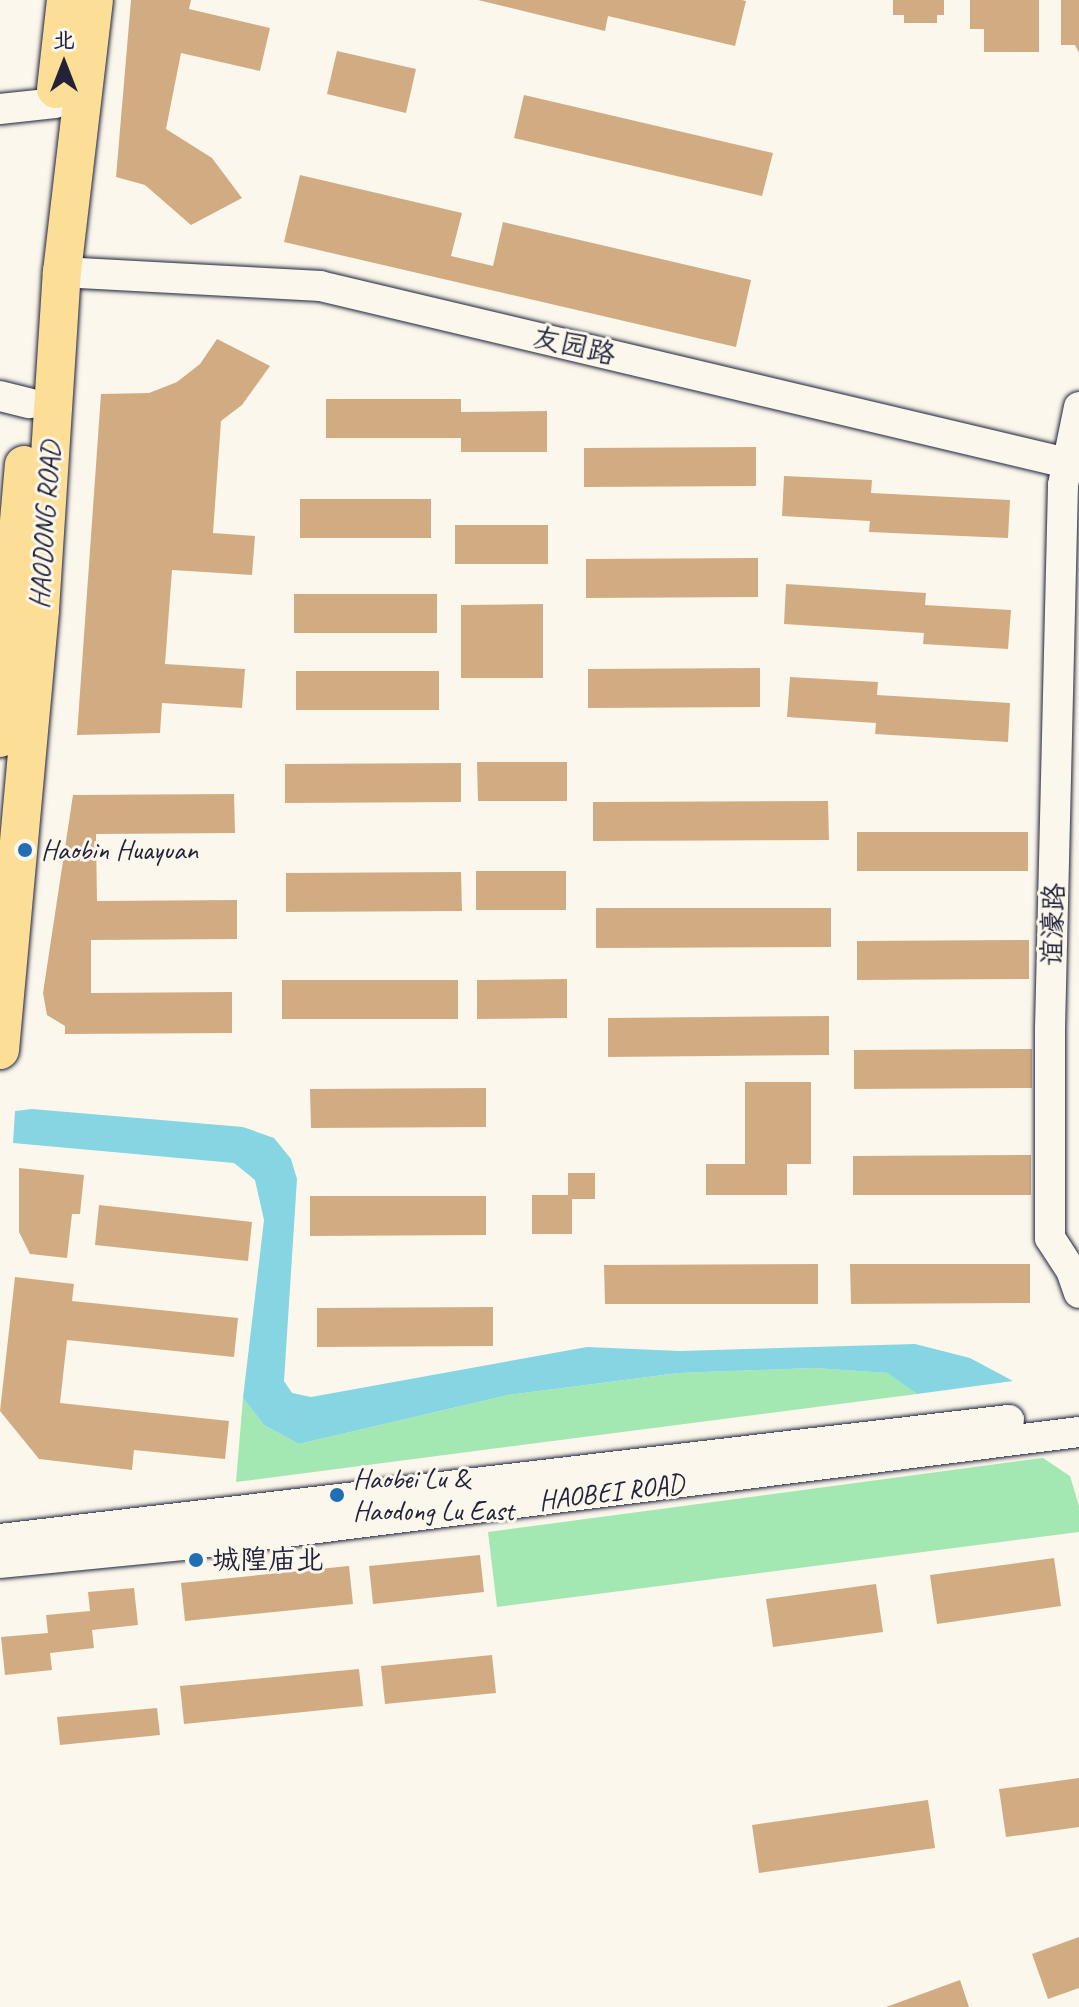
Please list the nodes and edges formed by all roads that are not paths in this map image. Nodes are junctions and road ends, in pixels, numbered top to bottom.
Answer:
1 (66, 0) edge
2 (94, 0) edge
3 (55, 103) junction
4 (0, 109) edge
5 (62, 272) junction
6 (14, 399) edge
7 (1079, 407) edge
8 (1073, 462) edge
9 (0, 738) edge
10 (0, 1050) edge
11 (1079, 1293) edge
12 (1079, 1412) edge
13 (1079, 1432) edge
14 (0, 1539) edge
15 (0, 1563) edge

1 - 3 main road, HAODONG ROAD
2 - 5 main road, HAODONG ROAD
3 - 4 street
3 - 6 main road, HAODONG ROAD
5 - 8 street, 友园路
5 - 10 main road, HAODONG ROAD
6 - 9 main road, HAODONG ROAD
7 - 8 street, 谊濠路
8 - 11 street, 谊濠路
12 - 14 street, HAOBEI ROAD
13 - 15 street, HAOBEI ROAD

